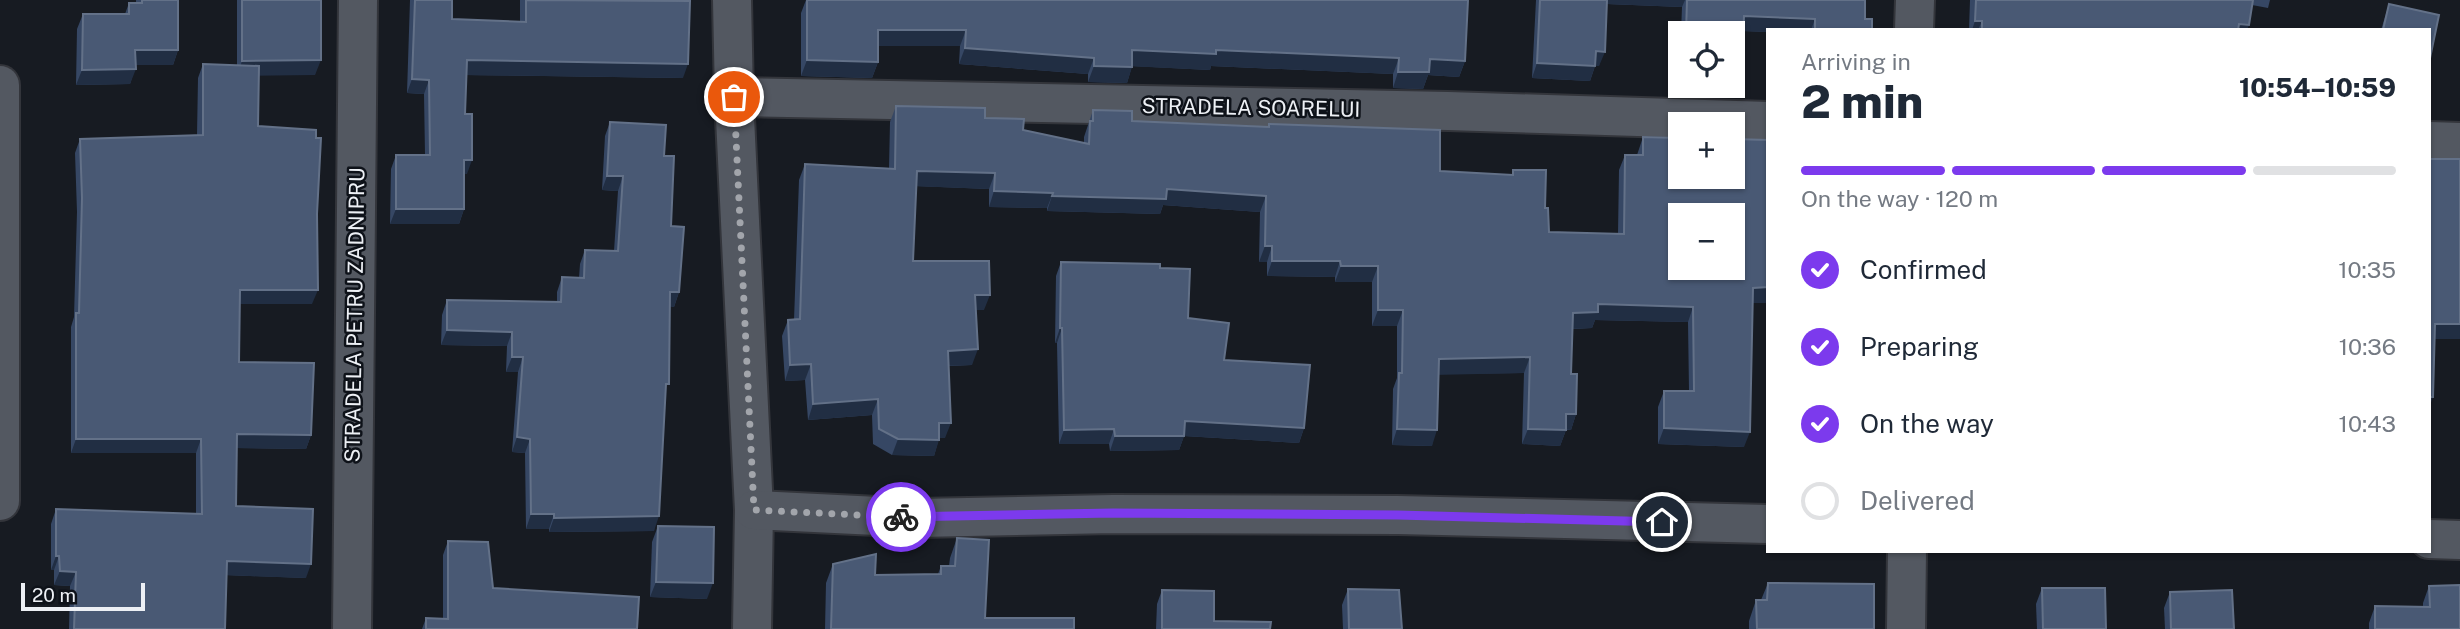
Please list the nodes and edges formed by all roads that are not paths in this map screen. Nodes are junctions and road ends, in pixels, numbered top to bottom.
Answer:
1 (358, 0) edge
2 (732, 0) edge
3 (1915, 0) edge
4 (1914, 28) edge
5 (0, 85) edge
6 (734, 97) junction
7 (1766, 121) edge
8 (2431, 141) edge
9 (2460, 142) edge
10 (0, 501) edge
11 (754, 510) junction
12 (1766, 524) edge
13 (2431, 539) edge
14 (2460, 540) edge
15 (1907, 553) edge
16 (352, 629) edge
17 (752, 629) edge
18 (1906, 629) edge

1 - 16 street, STRADELA PETRU ZADNIPRU
2 - 6 street
3 - 4 street
5 - 10 street
6 - 7 street, STRADELA SOARELUI
6 - 11 street
8 - 9 street
11 - 12 street
11 - 17 street
13 - 14 street
15 - 18 street

